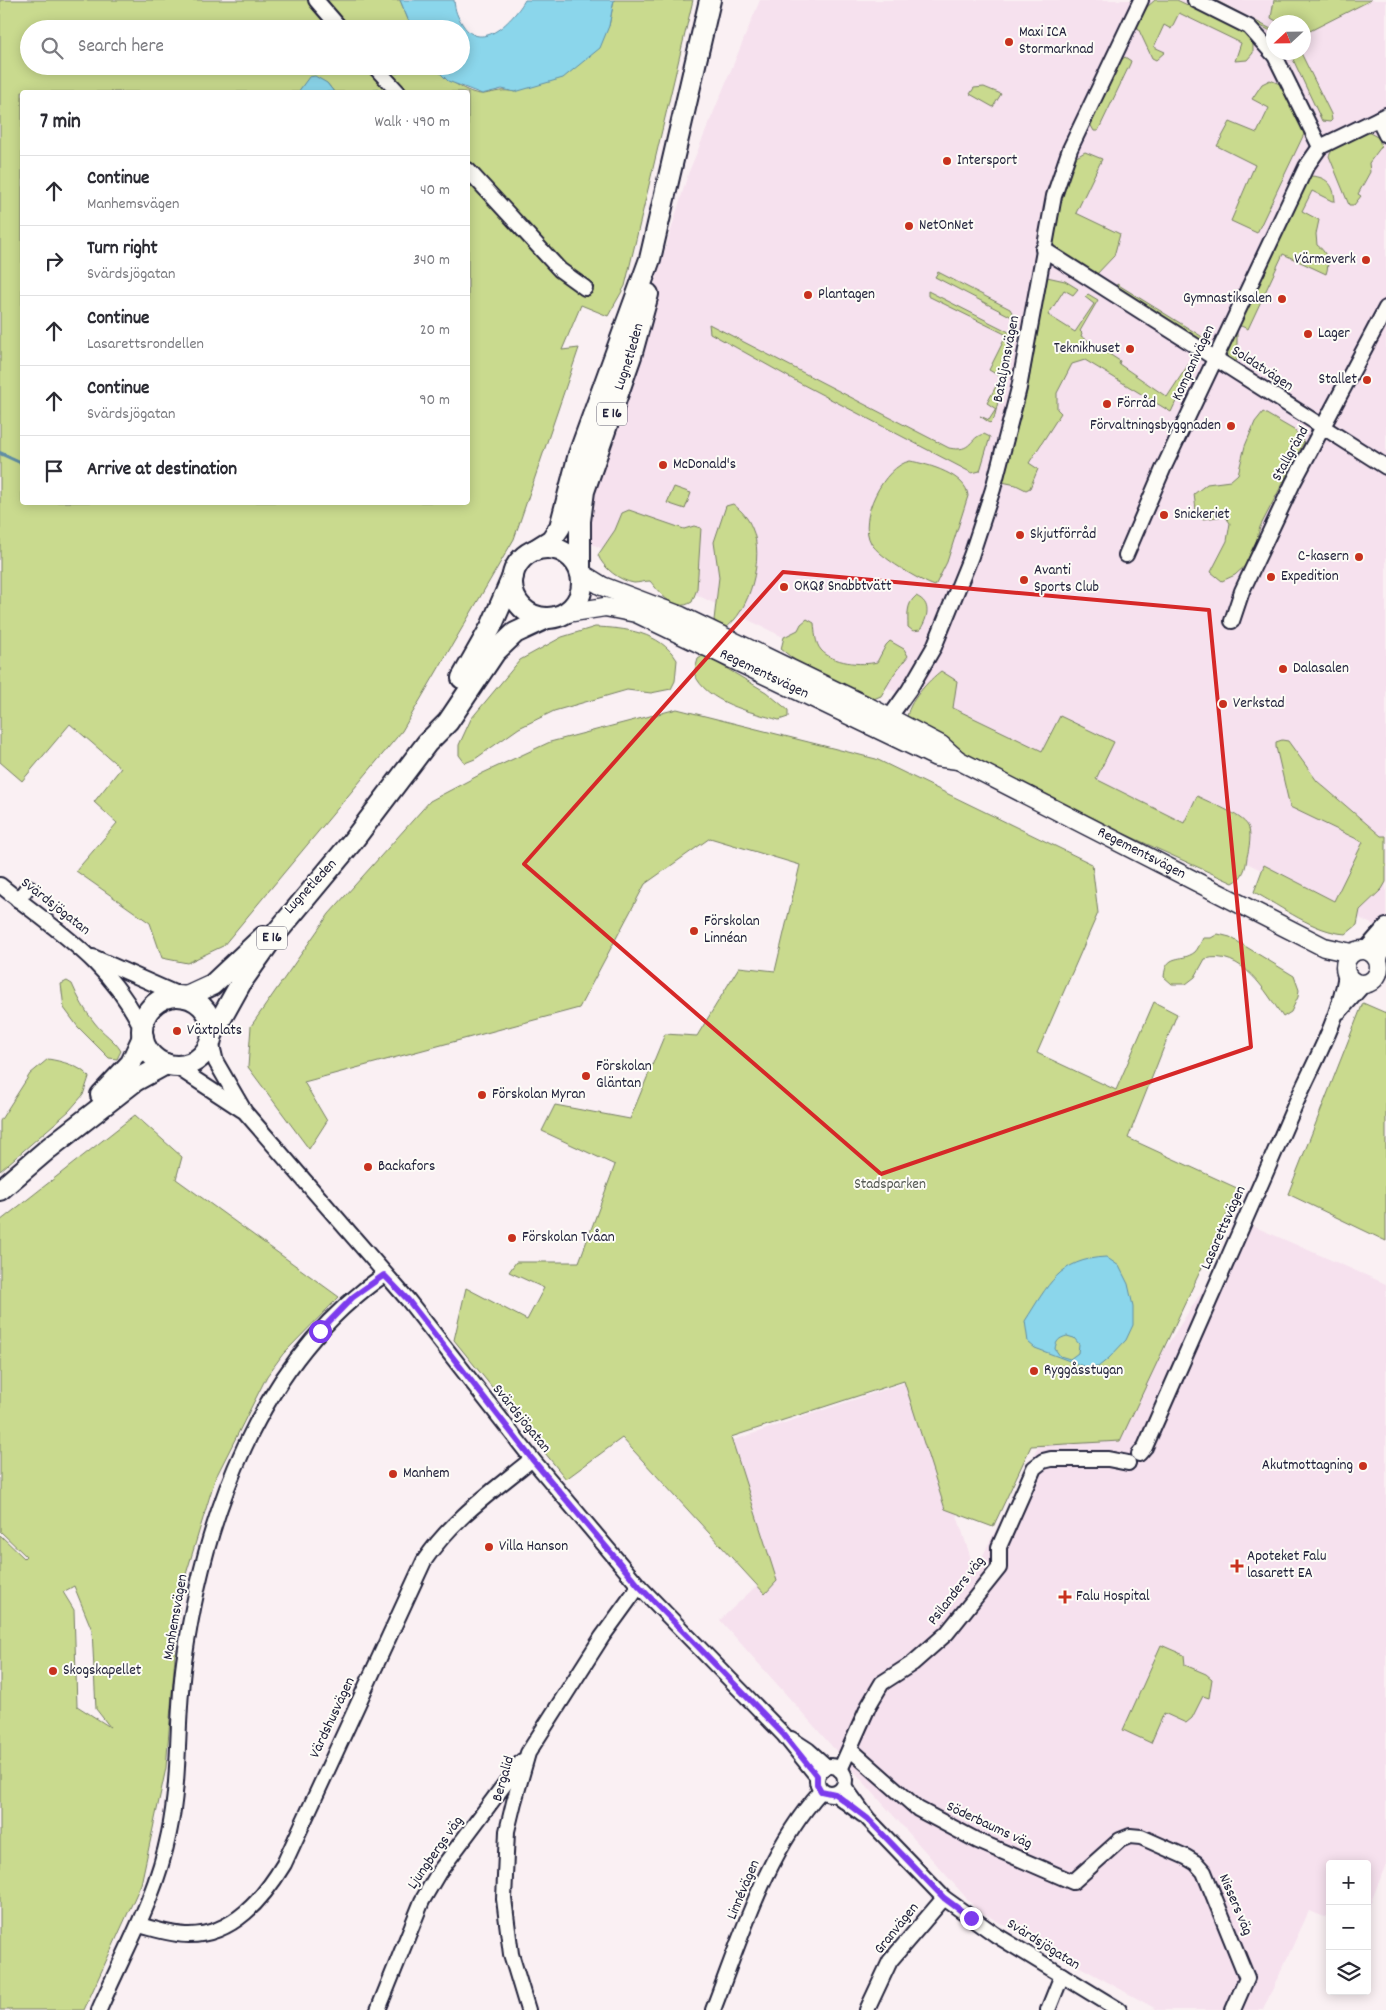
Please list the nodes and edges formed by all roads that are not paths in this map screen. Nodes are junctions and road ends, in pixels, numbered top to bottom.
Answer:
1 (316, 0) edge
2 (710, 0) edge
3 (1141, 0) edge
4 (1194, 0) edge
5 (333, 20) edge
6 (382, 75) edge
7 (396, 90) edge
8 (1382, 117) edge
9 (1386, 135) edge
10 (1320, 147) junction
11 (470, 172) edge
12 (1043, 249) junction
13 (650, 259) junction
14 (585, 288) dead end
15 (1386, 308) edge
16 (1215, 357) junction
17 (1324, 428) junction
18 (1386, 467) edge
19 (535, 550) junction
20 (1126, 555) dead end
21 (580, 571) junction
22 (513, 576) junction
23 (567, 613) junction
24 (545, 618) junction
25 (1232, 621) dead end
26 (678, 624) junction
27 (885, 724) junction
28 (427, 743) junction
29 (343, 852) junction
30 (0, 885) edge
31 (28, 887) dead end
32 (18, 900) junction
33 (1386, 926) edge
34 (1386, 930) edge
35 (1324, 947) junction
36 (1358, 951) junction
37 (89, 955) junction
38 (1346, 973) junction
39 (1375, 976) edge
40 (1386, 987) edge
41 (183, 996) junction
42 (1337, 1016) junction
43 (142, 1033) junction
44 (212, 1037) junction
45 (171, 1065) junction
46 (245, 1112) junction
47 (49, 1148) junction
48 (0, 1190) edge
49 (384, 1275) junction
50 (1139, 1454) dead end
51 (532, 1459) junction
52 (1128, 1463) dead end
53 (639, 1586) junction
54 (850, 1748) junction
55 (528, 1753) junction
56 (828, 1771) junction
57 (833, 1791) junction
58 (1120, 1840) joint
59 (944, 1898) junction
60 (139, 1925) junction
61 (1062, 1975) junction
62 (99, 2010) edge
63 (378, 2010) edge
64 (528, 2010) edge
65 (713, 2010) edge
66 (868, 2010) edge
67 (1048, 2010) edge
68 (1119, 2010) edge
69 (1234, 2010) edge

1 - 5 street
2 - 13 highway, Lugnetleden / E 16
3 - 12 street, Bataljonsvägen
4 - 10 street
6 - 7 street
8 - 9 street
8 - 10 street
10 - 16 street, Kompanivägen
11 - 14 street
12 - 16 street, Soldatvägen
12 - 27 street, Bataljonsvägen
13 - 19 highway, Lugnetleden / E 16
13 - 21 highway, Lugnetleden / E 16
15 - 17 street, Stallgränd
16 - 17 street, Soldatvägen
16 - 20 street, Kompanivägen
17 - 18 street, Soldatvägen
17 - 25 street, Stallgränd
19 - 21 highway
19 - 22 highway, E 16
21 - 23 highway, E 16
21 - 26 main road, Regementsvägen
22 - 24 highway
22 - 28 highway, Lugnetleden / E 16
23 - 24 highway, E 16
23 - 26 main road, Regementsvägen
24 - 28 highway, Lugnetleden / E 16
26 - 27 main road, Regementsvägen
27 - 35 main road, Regementsvägen
28 - 29 highway, Lugnetleden / E 16
29 - 41 highway, Lugnetleden / E 16
29 - 44 highway, Lugnetleden / E 16
30 - 32 street, Svärdsjögatan
31 - 32 street
32 - 37 street, Svärdsjögatan
33 - 36 street
34 - 39 street
35 - 36 main road, Regementsvägen
35 - 38 main road, Regementsvägen
36 - 38 main road
36 - 39 main road
37 - 41 street, Svärdsjögatan
37 - 43 street, Svärdsjögatan
38 - 39 main road
38 - 42 street, Lasarettsvägen
39 - 40 main road
39 - 42 street, Lasarettsvägen
41 - 43 highway, E 16
41 - 44 highway
42 - 50 street, Lasarettsvägen
43 - 45 highway
43 - 47 highway, E 16
44 - 45 highway, E 16
44 - 46 street, Svärdsjögatan
45 - 46 street, Svärdsjögatan
45 - 47 highway, E 16
46 - 49 street, Svärdsjögatan
47 - 48 highway, E 16
49 - 51 street, Svärdsjögatan
49 - 60 street, Manhemsvägen
51 - 53 street, Svärdsjögatan
51 - 60 street, Värdshusvägen
52 - 54 street, Psilanders väg
53 - 55 street, Bergalid
53 - 56 street, Svärdsjögatan
54 - 56 street, Psilanders väg
54 - 58 street, Söderbaums väg
55 - 63 street, Ljungbergs väg
55 - 64 street, Bergalid
56 - 57 street
56 - 57 street
57 - 59 street, Svärdsjögatan
57 - 65 street, Linnévägen
58 - 69 street, Nissers väg
59 - 61 street, Svärdsjögatan
59 - 66 street, Granvägen
60 - 62 street, Manhemsvägen
61 - 67 street
61 - 68 street, Svärdsjögatan

